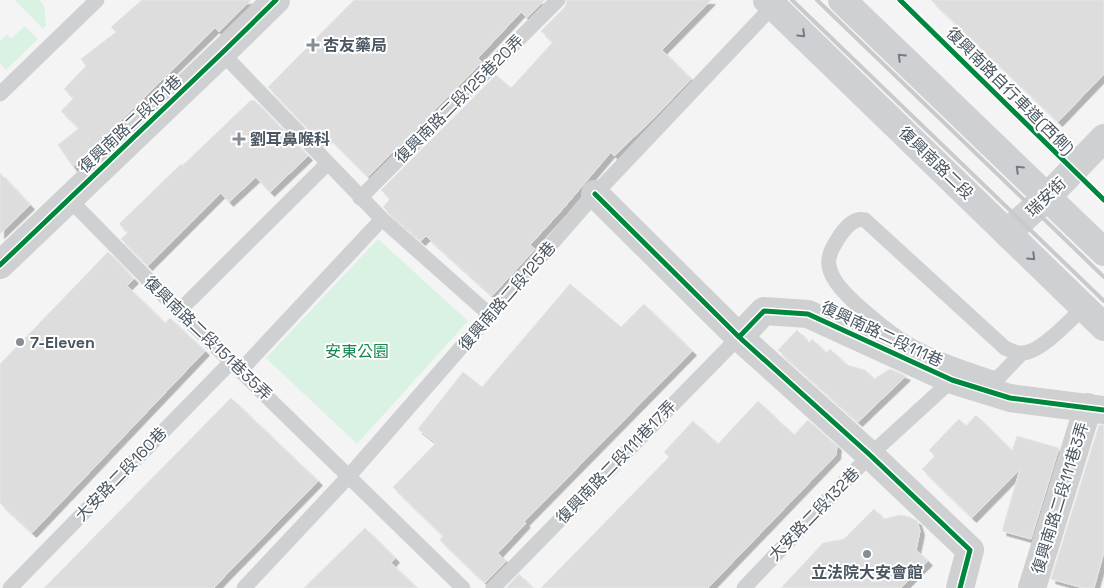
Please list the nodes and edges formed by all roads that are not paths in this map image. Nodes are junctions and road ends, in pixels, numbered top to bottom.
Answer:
1 (97, 0) edge
2 (276, 0) edge
3 (558, 0) edge
4 (849, 2) edge
5 (770, 3) edge
6 (222, 53) junction
7 (0, 94) edge
8 (1104, 138) edge
9 (328, 163) junction
10 (595, 194) junction
11 (1047, 197) junction
12 (360, 198) junction
13 (69, 199) junction
14 (382, 219) junction
15 (1007, 233) junction
16 (1104, 252) edge
17 (0, 265) edge
18 (1084, 307) junction
19 (179, 311) junction
20 (490, 315) junction
21 (1104, 327) edge
22 (739, 337) junction
23 (1021, 354) junction
24 (236, 365) junction
25 (952, 380) junction
26 (1096, 409) edge
27 (870, 455) junction
28 (349, 476) junction
29 (10, 588) edge
30 (244, 588) edge
31 (463, 588) edge
32 (493, 588) edge
33 (744, 588) edge
34 (960, 588) edge
35 (1032, 588) edge

1 - 7 lane
2 - 6 street, 復興南路二段151巷
3 - 12 lane, 復興南路二段125巷20弄
11 -> 4 main road
5 - 10 lane, 復興南路二段125巷
5 -> 15 main road, 復興南路二段
6 - 9 lane
6 - 13 street, 復興南路二段151巷
8 - 11 street, 瑞安街
9 - 12 lane
9 - 19 lane
10 - 20 lane, 復興南路二段125巷
10 - 22 street
11 - 15 street, 瑞安街
11 - 16 main road
12 - 14 lane
13 - 17 street, 復興南路二段151巷
13 - 19 lane, 復興南路二段151巷35弄
14 - 20 lane
14 - 24 lane
15 -> 18 main road, 復興南路二段
18 - 21 main road, 復興南路二段
18 - 23 lane
19 - 24 lane, 復興南路二段151巷35弄
20 - 28 lane, 復興南路二段125巷
22 - 25 street, 復興南路二段111巷
22 - 27 street
22 - 32 lane, 復興南路二段111巷17弄
23 - 23 lane
24 - 28 lane, 復興南路二段151巷35弄
24 - 29 lane, 大安路二段160巷
25 - 26 street, 復興南路二段111巷
25 - 27 lane, 大安路二段132巷
26 - 35 street, 復興南路二段111巷3弄
27 - 33 lane, 大安路二段132巷
27 - 34 street
28 - 30 lane, 復興南路二段125巷
28 - 31 lane, 復興南路二段151巷35弄

